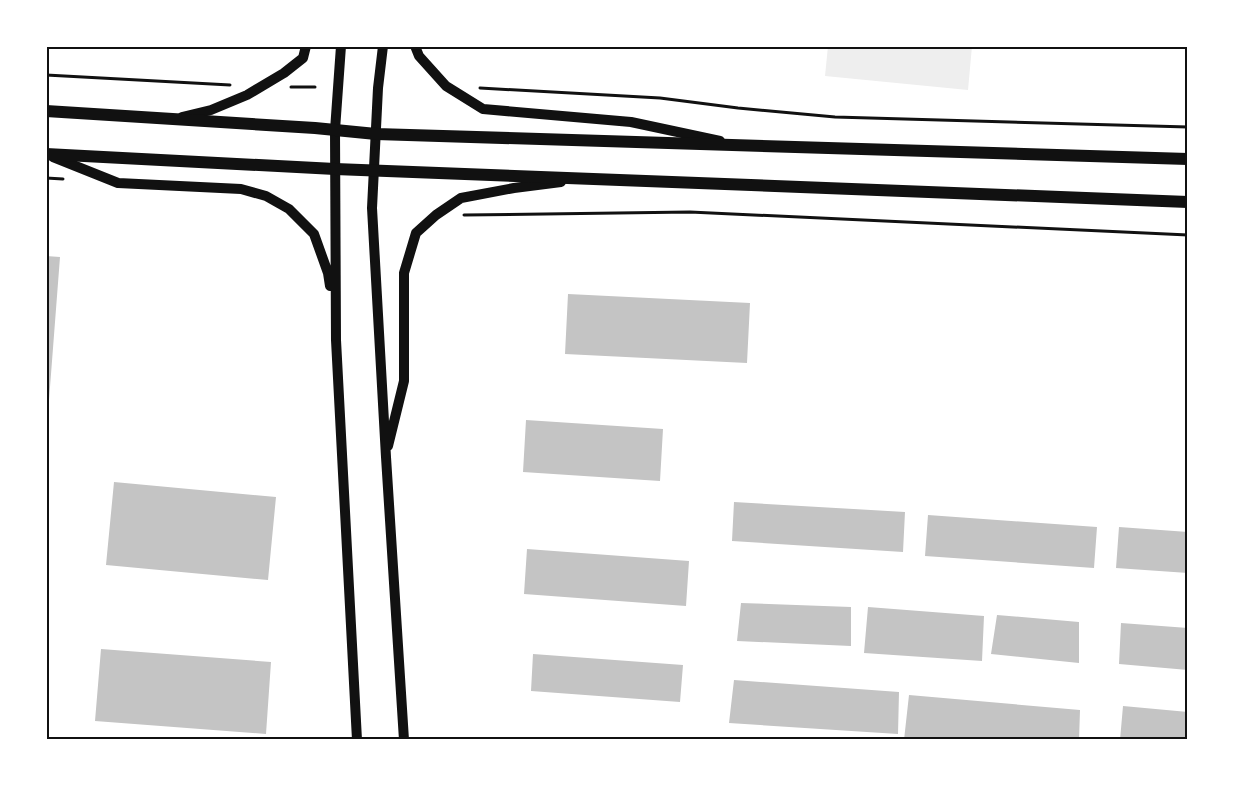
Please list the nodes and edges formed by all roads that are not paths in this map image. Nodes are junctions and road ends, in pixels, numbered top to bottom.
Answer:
1 (306, 46) edge
2 (341, 46) edge
3 (383, 46) edge
4 (415, 46) edge
5 (46, 111) edge
6 (173, 119) junction
7 (335, 130) junction
8 (376, 134) junction
9 (743, 146) junction
10 (47, 154) edge
11 (1188, 160) edge
12 (334, 169) junction
13 (374, 170) junction
14 (590, 178) junction
15 (1188, 202) edge
16 (336, 340) junction
17 (386, 457) junction
18 (358, 740) edge
19 (404, 740) edge

1 - 6 main road
2 - 7 main road
3 - 8 main road
4 - 9 main road
5 - 6 main road
6 - 7 main road
7 - 8 main road
7 - 12 main road
8 - 9 main road
8 - 13 main road
9 - 11 main road
10 - 12 main road
10 - 16 main road
12 - 13 main road
12 - 16 main road
13 - 14 main road
13 - 17 main road
14 - 15 main road
14 - 17 main road
16 - 18 main road
17 - 19 main road

